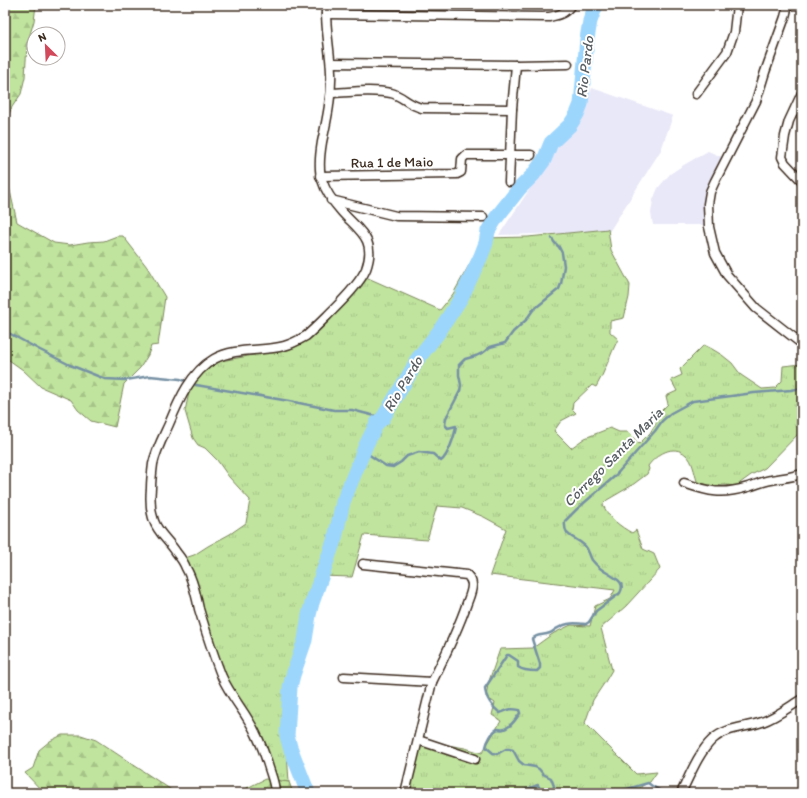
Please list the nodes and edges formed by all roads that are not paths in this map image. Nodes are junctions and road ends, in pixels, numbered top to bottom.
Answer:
1 (326, 5) edge
2 (570, 5) edge
3 (737, 5) edge
4 (788, 5) edge
5 (326, 14) junction
6 (331, 64) junction
7 (568, 64) dead end
8 (516, 65) junction
9 (331, 93) junction
10 (802, 93) edge
11 (696, 94) dead end
12 (512, 109) junction
13 (510, 155) junction
14 (531, 155) dead end
15 (320, 176) junction
16 (802, 181) edge
17 (509, 182) dead end
18 (331, 200) junction
19 (483, 217) dead end
20 (802, 344) edge
21 (802, 474) edge
22 (684, 483) dead end
23 (363, 564) dead end
24 (344, 677) dead end
25 (432, 682) junction
26 (802, 699) edge
27 (418, 740) junction
28 (475, 759) dead end
29 (275, 793) edge
30 (405, 793) edge
31 (681, 793) edge

1 - 5 street
2 - 5 street
3 - 11 street
4 - 20 street
5 - 6 street
6 - 8 street
6 - 9 street
7 - 8 street
8 - 12 street
9 - 12 street
9 - 15 street
10 - 16 street
12 - 13 street
13 - 14 street
13 - 15 street, Rua 1 de Maio
13 - 17 street
15 - 18 street
18 - 19 street
18 - 29 street
21 - 22 street
23 - 25 street
24 - 25 street
25 - 27 street
26 - 31 street
27 - 28 street
27 - 30 street

